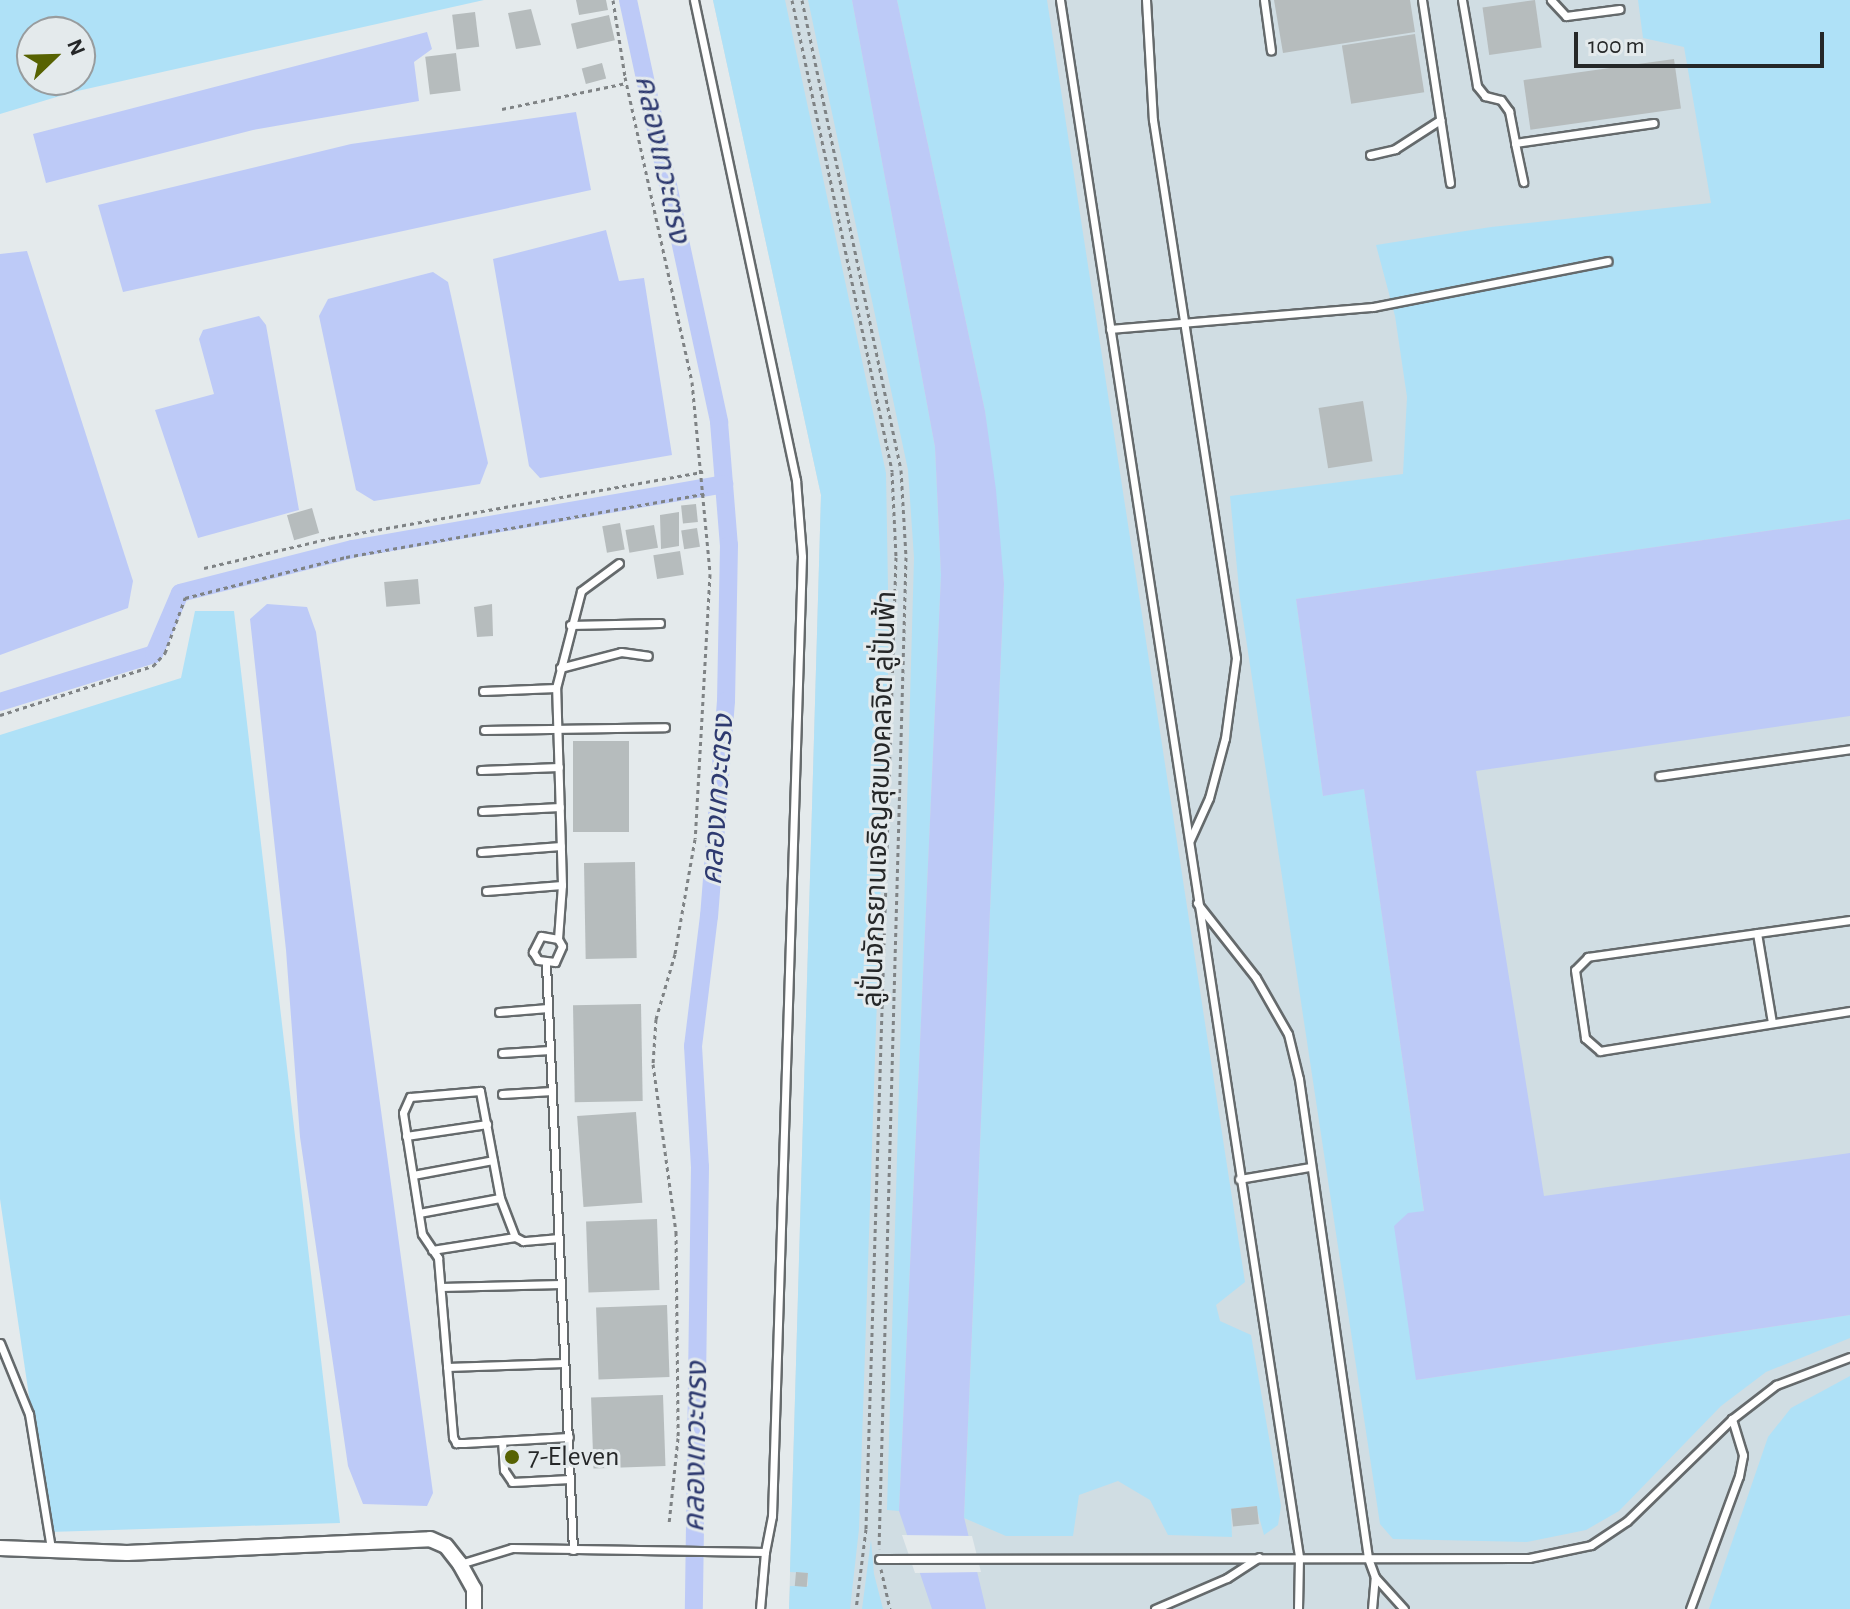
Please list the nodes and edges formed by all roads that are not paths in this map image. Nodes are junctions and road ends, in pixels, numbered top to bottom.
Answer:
1 (694, 0) edge
2 (1060, 0) edge
3 (1146, 0) edge
4 (1264, 0) edge
5 (1422, 0) edge
6 (1462, 0) edge
7 (1551, 0) edge
8 (1620, 9) dead end
9 (1271, 51) dead end
10 (1440, 120) junction
11 (1654, 123) dead end
12 (1515, 143) junction
13 (1370, 155) dead end
14 (1523, 182) dead end
15 (1450, 183) dead end
16 (1608, 261) dead end
17 (1187, 325) junction
18 (1110, 329) junction
19 (619, 563) dead end
20 (660, 623) dead end
21 (570, 625) junction
22 (648, 656) dead end
23 (560, 668) junction
24 (556, 688) junction
25 (483, 691) dead end
26 (665, 727) dead end
27 (557, 728) junction
28 (484, 730) dead end
29 (1850, 749) edge
30 (559, 767) junction
31 (481, 770) dead end
32 (1659, 776) dead end
33 (560, 807) junction
34 (482, 811) dead end
35 (1189, 842) junction
36 (561, 846) junction
37 (481, 852) dead end
38 (562, 885) junction
39 (486, 891) dead end
40 (1195, 901) junction
41 (1850, 920) edge
42 (1757, 933) junction
43 (558, 939) junction
44 (546, 964) junction
45 (548, 1008) junction
46 (1850, 1011) edge
47 (499, 1012) dead end
48 (1772, 1023) junction
49 (550, 1050) junction
50 (502, 1053) dead end
51 (552, 1091) junction
52 (502, 1094) dead end
53 (487, 1124) junction
54 (406, 1136) junction
55 (493, 1160) junction
56 (1310, 1167) junction
57 (413, 1175) junction
58 (1239, 1179) junction
59 (500, 1198) junction
60 (419, 1213) junction
61 (515, 1237) junction
62 (559, 1238) junction
63 (432, 1250) junction
64 (561, 1284) junction
65 (441, 1287) junction
66 (0, 1343) edge
67 (1850, 1357) edge
68 (564, 1363) junction
69 (447, 1367) junction
70 (1732, 1419) junction
71 (569, 1437) junction
72 (502, 1441) junction
73 (570, 1479) junction
74 (0, 1548) edge
75 (573, 1550) junction
76 (51, 1551) junction
77 (765, 1552) junction
78 (1259, 1557) junction
79 (1299, 1557) junction
80 (1368, 1558) junction
81 (879, 1559) road end
82 (460, 1564) junction
83 (1375, 1577) junction
84 (474, 1609) edge
85 (760, 1609) edge
86 (1155, 1609) edge
87 (1298, 1609) edge
88 (1372, 1609) edge
89 (1404, 1609) edge
90 (1690, 1609) edge

1 - 77 lane
2 - 18 lane
3 - 17 lane
4 - 9 lane
5 - 10 lane
6 - 12 lane
7 - 8 lane
10 - 13 lane
10 - 15 lane
11 - 12 lane
12 - 14 lane
16 - 17 lane
17 - 18 lane
17 - 35 lane
18 - 35 lane
19 - 21 lane
20 - 21 lane
21 - 23 lane
22 - 23 lane
23 - 24 lane
24 - 25 lane
24 - 27 lane
26 - 27 lane
27 - 28 lane
27 - 30 lane
29 - 32 lane
30 - 31 lane
30 - 33 lane
33 - 34 lane
33 - 36 lane
35 - 40 lane
36 - 37 lane
36 - 38 lane
38 - 39 lane
38 - 43 lane
40 - 56 lane
40 - 58 lane
41 - 42 lane
42 - 48 lane
42 - 48 lane
43 - 44 lane
43 - 44 lane
44 - 45 lane
45 - 47 lane
45 - 49 lane
46 - 48 lane
49 - 50 lane
49 - 51 lane
51 - 52 lane
51 - 62 lane
53 - 54 lane
53 - 54 lane
53 - 55 lane
54 - 57 lane
55 - 57 lane
55 - 59 lane
56 - 58 lane
56 - 80 lane
57 - 60 lane
58 - 79 lane
59 - 60 lane
59 - 61 lane
60 - 63 lane
61 - 62 lane
61 - 63 lane
62 - 64 lane
63 - 65 lane
64 - 65 lane
64 - 68 lane
65 - 69 lane
66 - 76 lane
67 - 70 lane
68 - 69 lane
68 - 71 lane
69 - 72 lane
70 - 80 lane
70 - 90 lane
71 - 72 lane
71 - 73 lane
72 - 73 lane
73 - 75 lane
74 - 76 street
75 - 77 lane
75 - 82 lane
76 - 82 street
77 - 85 lane
78 - 79 lane
78 - 81 lane
78 - 86 lane
79 - 80 lane
79 - 87 lane
80 - 83 lane
82 - 84 street
83 - 88 lane
83 - 89 lane

